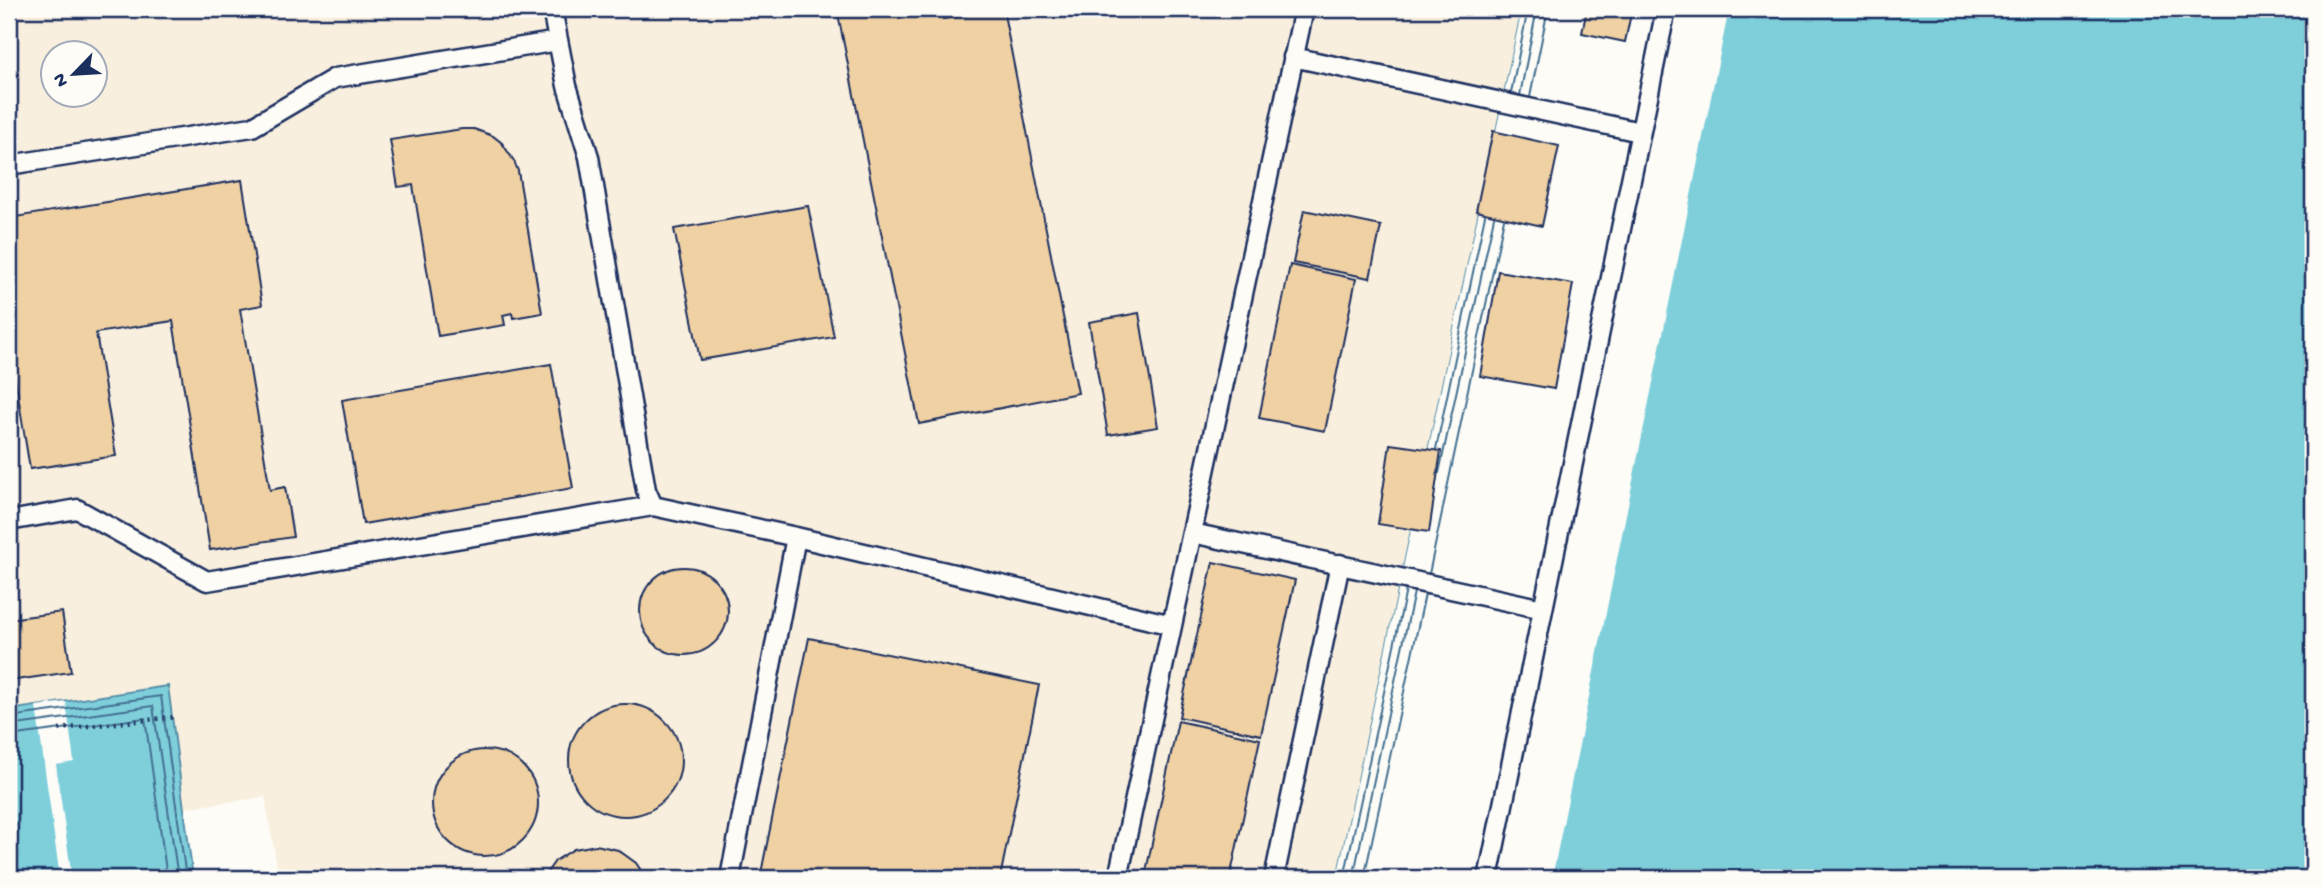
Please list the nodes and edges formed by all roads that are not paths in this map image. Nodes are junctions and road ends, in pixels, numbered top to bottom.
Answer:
1 (552, 9) edge
2 (1304, 9) edge
3 (1666, 9) edge
4 (558, 41) junction
5 (1293, 57) junction
6 (1640, 132) junction
7 (9, 165) edge
8 (653, 506) junction
9 (9, 522) edge
10 (1192, 533) junction
11 (796, 537) junction
12 (1340, 564) junction
13 (1543, 609) junction
14 (1172, 625) junction
15 (730, 878) edge
16 (1118, 878) edge
17 (1274, 878) edge
18 (1488, 878) edge

1 - 4 lane
2 - 5 lane
3 - 6 lane
4 - 7 lane
4 - 8 lane
5 - 6 lane
5 - 10 lane
6 - 13 lane
8 - 9 lane
8 - 11 lane
10 - 12 lane
10 - 14 lane
11 - 14 lane
11 - 15 lane
12 - 13 lane
12 - 17 lane
13 - 18 lane
14 - 16 lane

